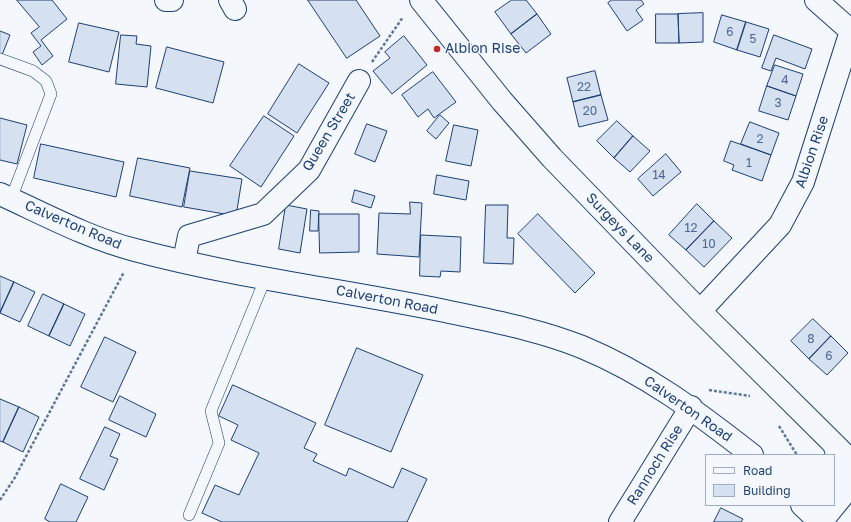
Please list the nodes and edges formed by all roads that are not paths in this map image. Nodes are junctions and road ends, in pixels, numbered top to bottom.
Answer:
1 (166, 0) edge
2 (172, 0) edge
3 (816, 0) edge
4 (422, 2) edge
5 (851, 31) edge
6 (0, 59) edge
7 (359, 81) road end
8 (6, 197) edge
9 (184, 261) junction
10 (266, 277) junction
11 (700, 311) junction
12 (691, 407) junction
13 (833, 443) junction
14 (751, 454) edge
15 (851, 461) edge
16 (835, 504) edge
17 (803, 506) edge
18 (833, 506) edge
19 (189, 515) dead end
20 (620, 522) edge
21 (820, 522) edge

1 - 2 street
3 - 5 street, Albion Rise
4 - 11 street, Surgeys Lane
5 - 11 street, Albion Rise
6 - 8 lane
7 - 9 street, Queen Street
8 - 9 street, Calverton Road
9 - 10 street, Calverton Road
10 - 12 street, Calverton Road
10 - 19 lane
11 - 13 street, Surgeys Lane
12 - 14 street, Calverton Road
12 - 20 street, Rannoch Rise
13 - 15 street, Surgeys Lane
13 - 16 street
17 - 21 street
18 - 21 street

